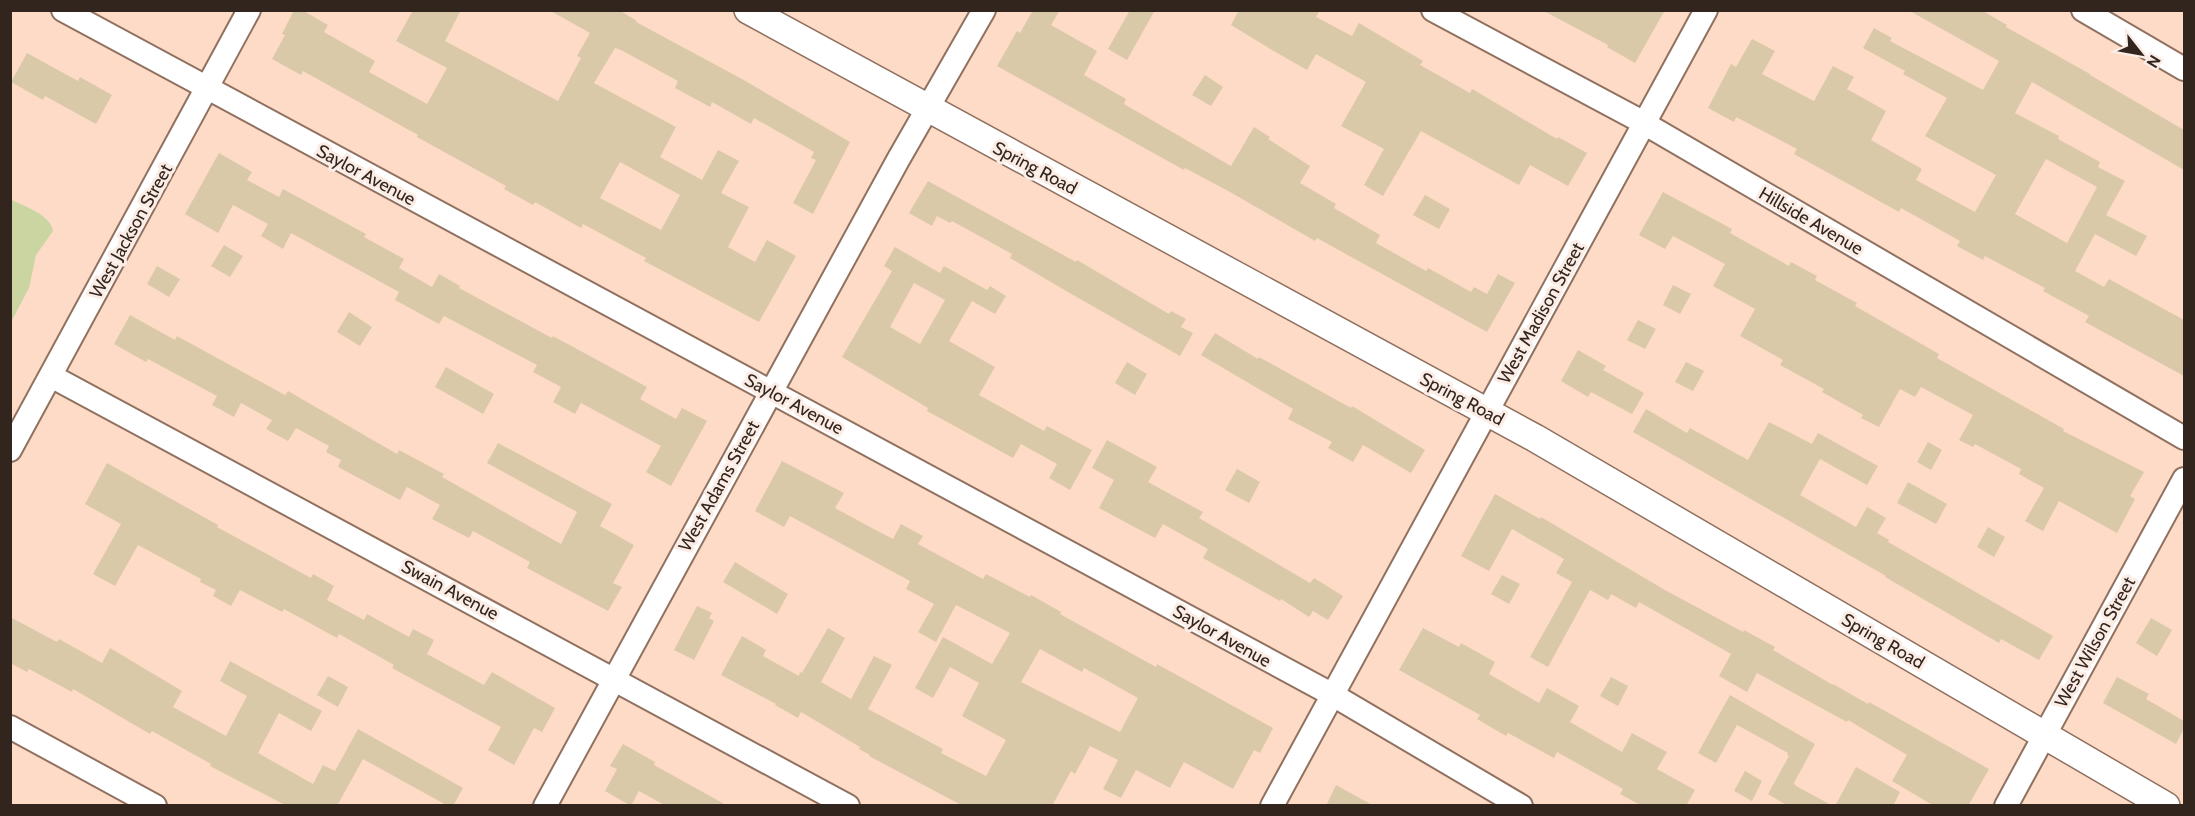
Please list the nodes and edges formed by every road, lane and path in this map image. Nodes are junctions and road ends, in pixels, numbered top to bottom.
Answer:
1 (63, 10) edge
2 (249, 10) edge
3 (748, 10) edge
4 (984, 10) edge
5 (1432, 10) edge
6 (1706, 10) edge
7 (2083, 10) edge
8 (2184, 69) edge
9 (208, 90) junction
10 (928, 110) junction
11 (1644, 124) junction
12 (51, 376) junction
13 (771, 392) junction
14 (1486, 413) junction
15 (2184, 438) edge
16 (10, 450) edge
17 (2184, 479) edge
18 (615, 678) junction
19 (1333, 695) junction
20 (10, 727) edge
21 (2044, 735) junction
22 (155, 806) edge
23 (544, 806) edge
24 (849, 806) edge
25 (1272, 806) edge
26 (1521, 806) edge
27 (2006, 806) edge
28 (2166, 806) edge

1 - 9 street, Saylor Avenue
2 - 9 street, West Jackson Street
3 - 10 street, Spring Road
4 - 10 street, West Adams Street
5 - 11 street, Hillside Avenue
6 - 11 street, West Madison Street
7 - 8 street
9 - 12 street, West Jackson Street
9 - 13 street, Saylor Avenue
10 - 13 street, West Adams Street
10 - 14 street, Spring Road
11 - 14 street, West Madison Street
11 - 15 street, Hillside Avenue
12 - 16 street, West Jackson Street
12 - 18 street, Swain Avenue
13 - 18 street, West Adams Street
13 - 19 street, Saylor Avenue
14 - 19 street, West Madison Street
14 - 21 street, Spring Road
17 - 21 street, West Wilson Street
18 - 23 street, West Adams Street
18 - 24 street, Swain Avenue
19 - 25 street, West Madison Street
19 - 26 street, Saylor Avenue
20 - 22 street
21 - 27 street, West Wilson Street
21 - 28 street, Spring Road

